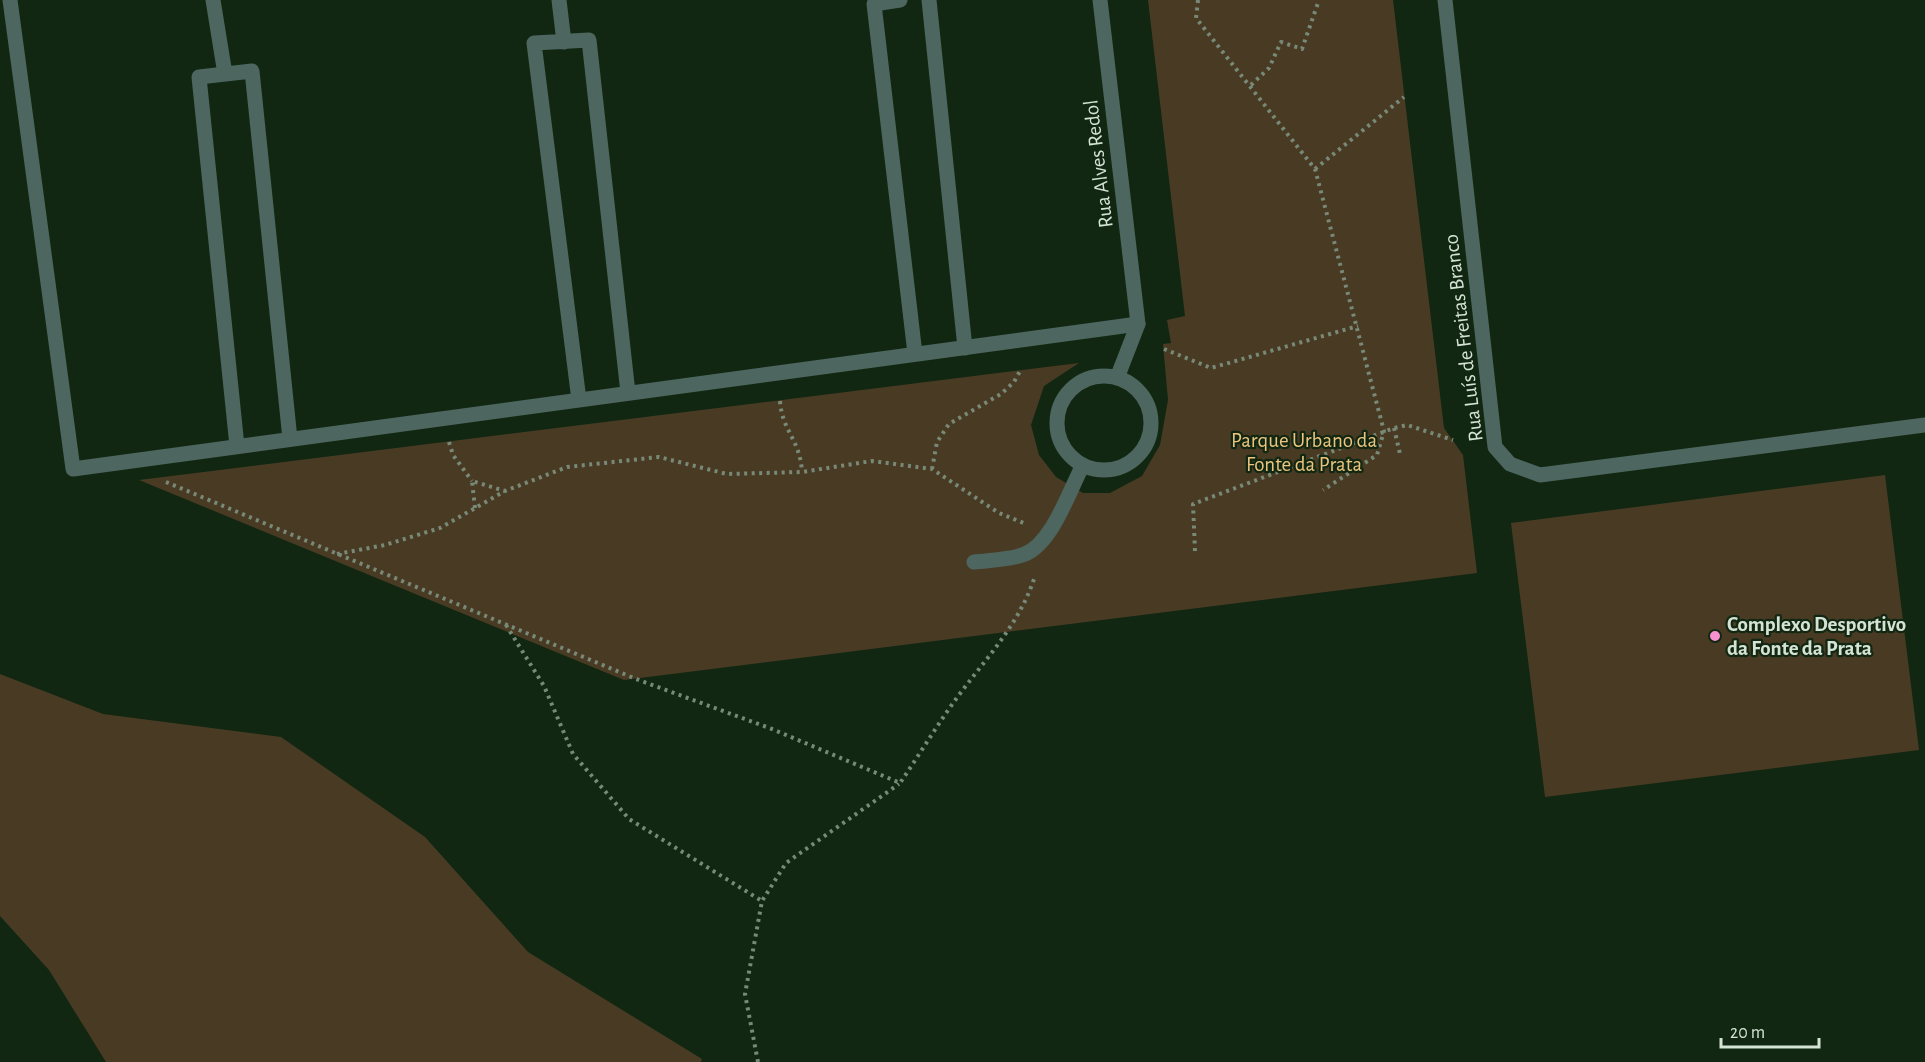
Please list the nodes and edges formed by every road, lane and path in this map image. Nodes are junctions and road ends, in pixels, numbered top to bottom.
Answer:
1 (10, 0) edge
2 (213, 0) edge
3 (559, 0) edge
4 (900, 0) edge
5 (929, 0) edge
6 (1100, 0) edge
7 (1198, 0) edge
8 (1319, 0) edge
9 (1445, 0) edge
10 (564, 42) junction
11 (225, 74) junction
12 (1251, 85) junction
13 (1404, 97) dead end
14 (1316, 169) junction
15 (1138, 324) junction
16 (1358, 326) junction
17 (965, 348) junction
18 (1164, 349) dead end
19 (915, 354) junction
20 (1020, 371) dead end
21 (1117, 378) junction
22 (628, 393) junction
23 (579, 400) junction
24 (780, 401) dead end
25 (1925, 425) edge
26 (1394, 428) junction
27 (1384, 431) junction
28 (290, 439) junction
29 (1453, 440) dead end
30 (448, 442) dead end
31 (237, 446) junction
32 (1400, 454) dead end
33 (1083, 465) junction
34 (932, 469) junction
35 (802, 472) junction
36 (157, 478) dead end
37 (472, 481) junction
38 (1323, 490) dead end
39 (505, 491) junction
40 (475, 508) junction
41 (1048, 534) junction
42 (1195, 551) dead end
43 (337, 554) junction
44 (974, 562) dead end
45 (1036, 572) dead end
46 (505, 624) junction
47 (900, 783) junction
48 (762, 902) junction
49 (758, 1062) edge

1 - 31 street
2 - 11 street
3 - 10 street
4 - 19 street
5 - 17 street
6 - 15 street, Rua Alves Redol
7 - 12 path
8 - 12 path
9 - 25 street, Rua Luís de Freitas Branco
10 - 22 street
10 - 23 street
11 - 28 street
11 - 31 street
12 - 14 path
13 - 14 path
14 - 16 path
15 - 17 street
15 - 21 street
16 - 18 path
16 - 27 path
17 - 19 street
19 - 22 street
20 - 34 path
21 - 33 street
21 - 33 street
22 - 23 street
23 - 28 street
24 - 35 path
26 - 27 path
26 - 29 path
26 - 32 path
27 - 38 path
27 - 42 path
28 - 31 street
30 - 37 path
33 - 41 street
34 - 35 path
34 - 41 path
35 - 39 path
36 - 43 path
37 - 39 path
37 - 40 path
39 - 40 path
40 - 43 path
41 - 44 street
43 - 46 path
45 - 47 path
46 - 47 path
46 - 48 path
47 - 48 path
48 - 49 path

